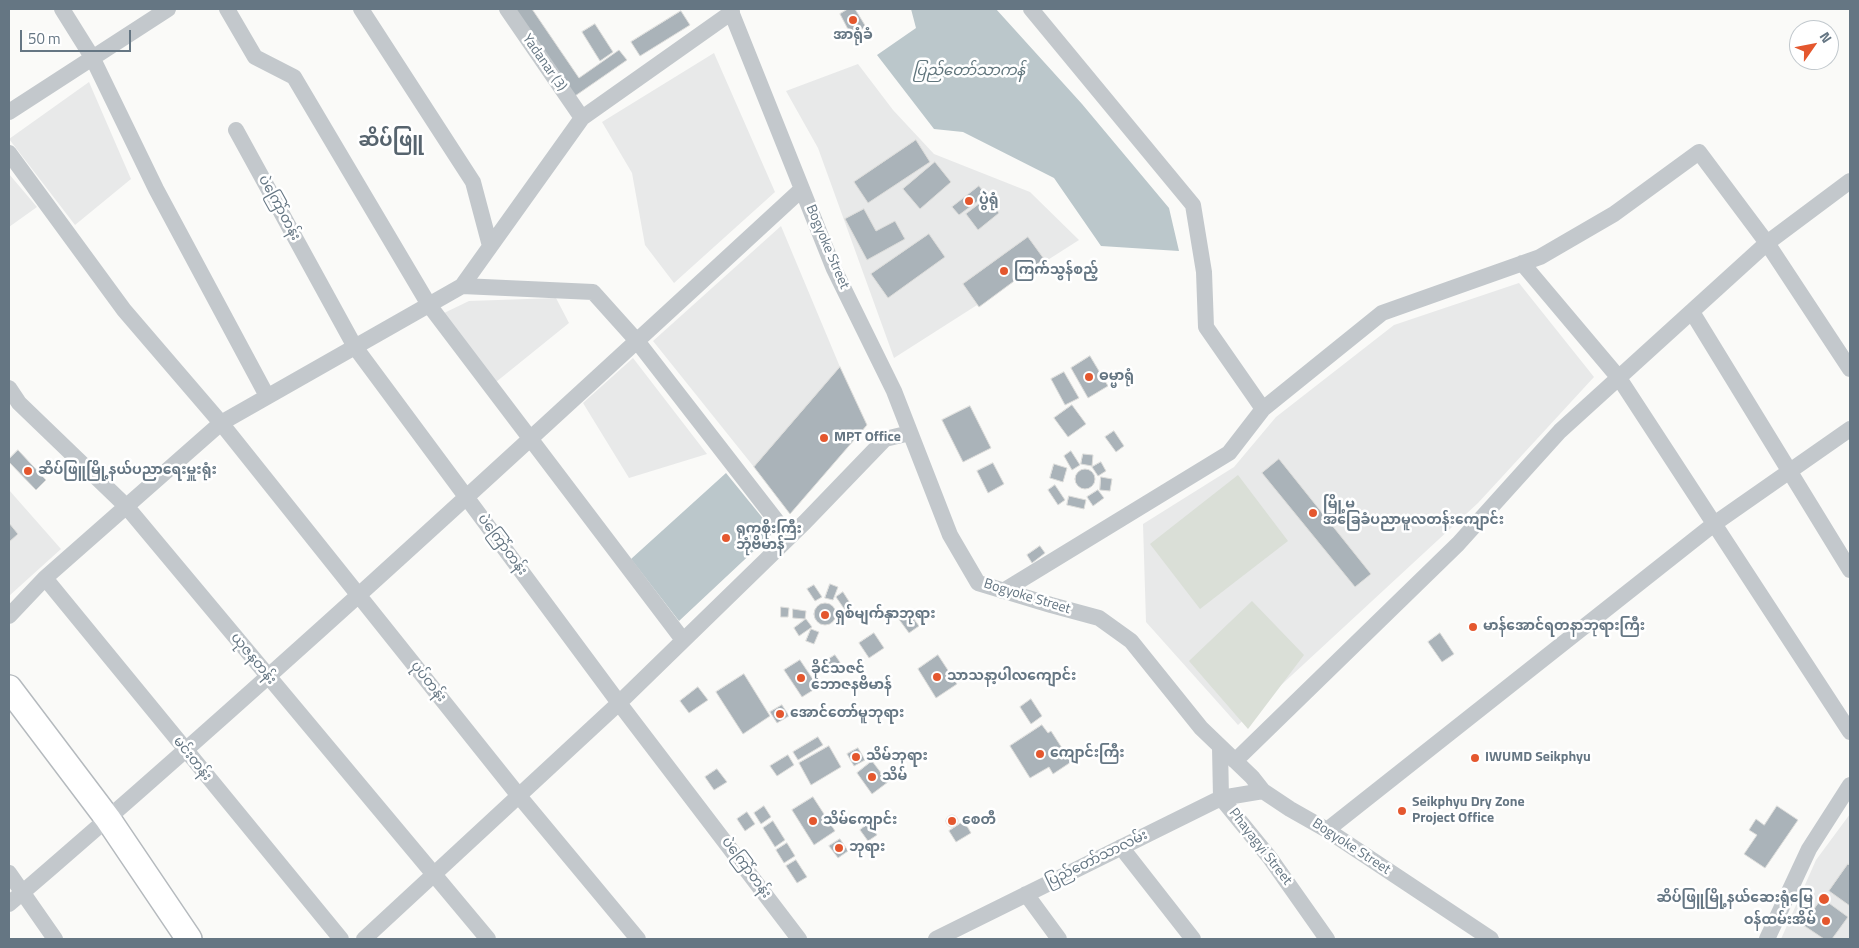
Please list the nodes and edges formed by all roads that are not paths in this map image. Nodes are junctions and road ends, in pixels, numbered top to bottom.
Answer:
1 (62, 9) edge
2 (168, 9) edge
3 (227, 9) edge
4 (361, 9) edge
5 (506, 9) edge
6 (1031, 9) edge
7 (731, 11) edge
8 (92, 57) junction
9 (9, 112) edge
10 (582, 118) junction
11 (236, 130) dead end
12 (9, 153) edge
13 (802, 188) junction
14 (1848, 189) edge
15 (1767, 243) junction
16 (490, 246) junction
17 (1522, 263) junction
18 (462, 286) junction
19 (429, 304) junction
20 (1692, 312) junction
21 (637, 341) junction
22 (355, 347) junction
23 (1850, 369) edge
24 (1619, 378) junction
25 (9, 388) edge
26 (267, 396) junction
27 (1263, 409) junction
28 (221, 423) junction
29 (1850, 429) edge
30 (910, 433) junction
31 (531, 439) junction
32 (1790, 471) junction
33 (467, 497) junction
34 (126, 506) junction
35 (1714, 524) junction
36 (789, 537) junction
37 (1850, 570) edge
38 (45, 578) junction
39 (1003, 591) junction
40 (358, 594) junction
41 (9, 616) edge
42 (683, 640) junction
43 (268, 676) junction
44 (9, 688) edge
45 (619, 702) junction
46 (1850, 732) edge
47 (1220, 746) junction
48 (185, 751) junction
49 (1234, 760) junction
50 (1850, 785) edge
51 (1263, 791) junction
52 (519, 796) junction
53 (1221, 798) junction
54 (108, 819) junction
55 (1327, 830) junction
56 (1121, 847) junction
57 (9, 872) edge
58 (434, 875) junction
59 (23, 892) junction
60 (1026, 894) junction
61 (9, 904) edge
62 (55, 939) edge
63 (189, 939) edge
64 (341, 939) edge
65 (364, 939) edge
66 (488, 939) edge
67 (638, 939) edge
68 (800, 939) edge
69 (936, 939) edge
70 (1059, 939) edge
71 (1193, 939) edge
72 (1327, 939) edge
73 (1491, 939) edge
74 (1767, 939) edge

1 - 8 street
2 - 8 street
3 - 19 street
4 - 16 street
5 - 10 street, Yadanar (3)
6 - 27 street
7 - 10 street
7 - 13 street, Bogyoke Street
8 - 9 street
8 - 26 street
10 - 16 street
11 - 22 street, ပဲကြော်တန်း
12 - 28 street, ပုပ်တန်း
13 - 21 street
13 - 30 street, Bogyoke Street
14 - 15 street
15 - 17 street
15 - 20 street
15 - 23 street
16 - 18 street
17 - 24 street
17 - 27 street
18 - 19 street
18 - 21 street
19 - 22 street
19 - 31 street
20 - 24 street
20 - 32 street
21 - 31 street
21 - 36 street
22 - 26 street
22 - 33 street, ပဲကြော်တန်း
24 - 35 street
24 - 49 street
25 - 34 street, ယုဇနတန်း
26 - 28 street
27 - 39 street
28 - 34 street
28 - 40 street, ပုပ်တန်း
29 - 32 street
30 - 36 street
30 - 39 street, Bogyoke Street
31 - 33 street
31 - 42 street
32 - 35 street
32 - 37 street
33 - 40 street
33 - 45 street, ပဲကြော်တန်း
34 - 38 street
34 - 43 street, ယုဇနတန်း
35 - 46 street
35 - 55 street
36 - 42 street
38 - 41 street
38 - 48 street, မင်းတန်း
39 - 47 street, Bogyoke Street
40 - 43 street
40 - 52 street, ပုပ်တန်း
42 - 45 street
43 - 48 street
43 - 58 street, ယုဇနတန်း
44 - 54 main road
45 - 52 street
45 - 68 street, ပဲကြော်တန်း
47 - 49 street, Bogyoke Street
47 - 53 street, Phayagyi Street
48 - 54 street
48 - 64 street, မင်းတန်း
49 - 51 street, Bogyoke Street
50 - 74 street
51 - 53 street, ပြည်တော်သာလမ်း
51 - 55 street, Bogyoke Street
52 - 58 street
52 - 67 street, ပုပ်တန်း
53 - 56 street, ပြည်တော်သာလမ်း
53 - 72 street, Phayagyi Street
54 - 59 street
54 - 63 main road
55 - 73 street, Bogyoke Street
56 - 60 street, ပြည်တော်သာလမ်း
56 - 71 street
57 - 59 street
58 - 65 street
58 - 66 street, ယုဇနတန်း
59 - 61 street
59 - 62 street
60 - 69 street, ပြည်တော်သာလမ်း
60 - 70 street

